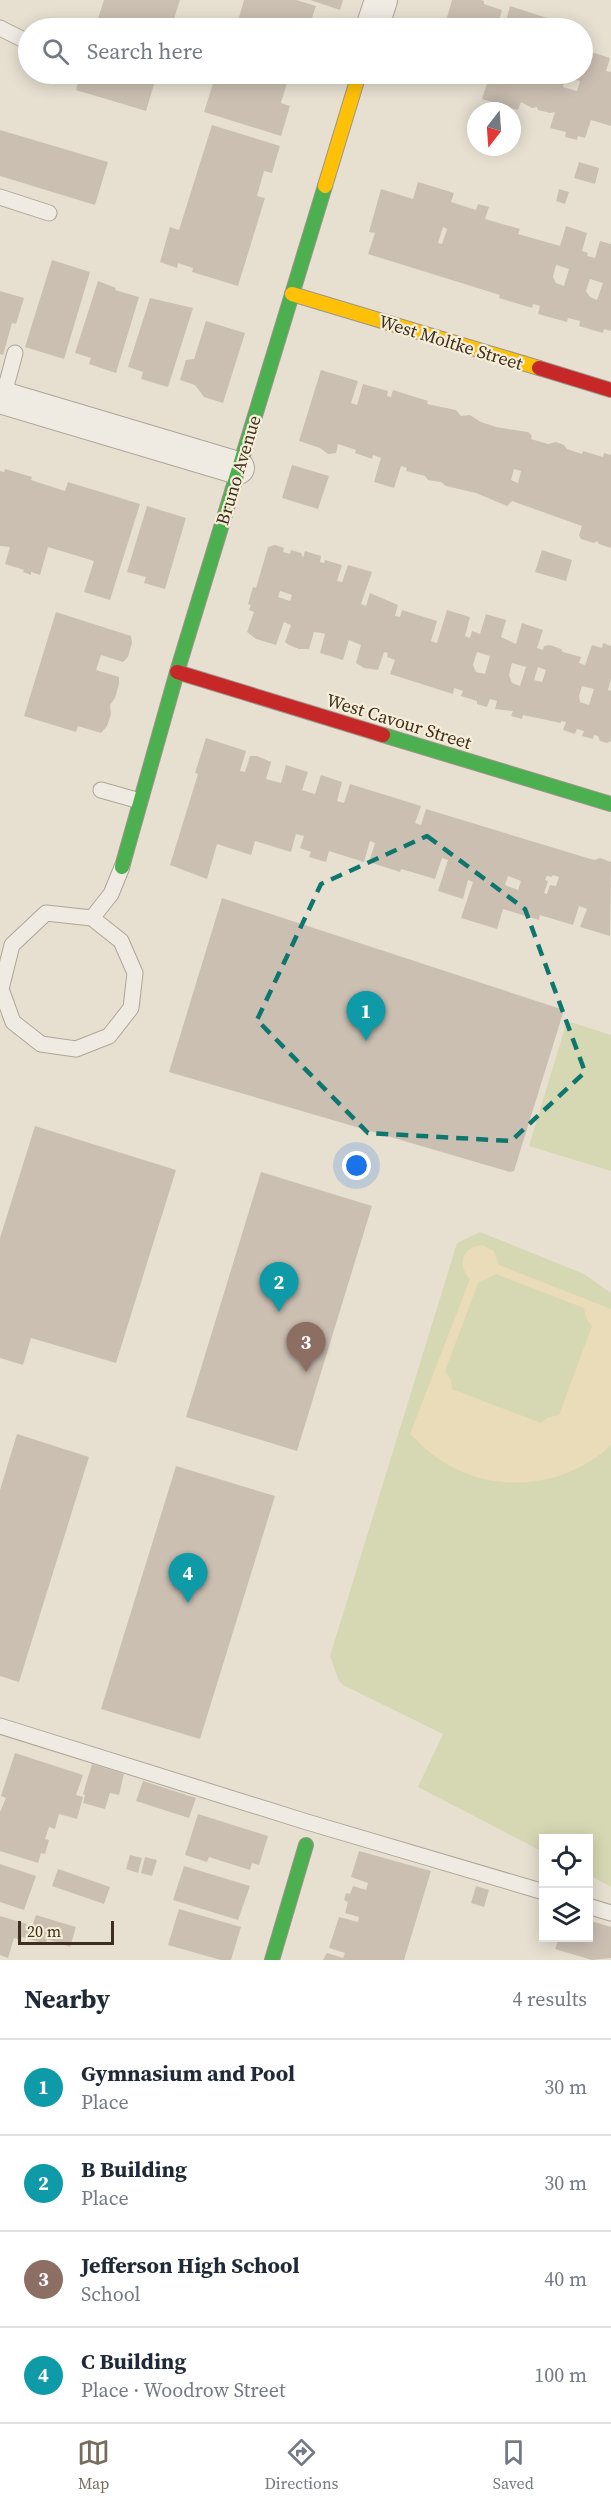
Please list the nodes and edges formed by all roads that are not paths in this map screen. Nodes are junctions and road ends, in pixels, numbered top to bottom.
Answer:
1 (381, 0) edge
2 (375, 18) edge
3 (0, 28) edge
4 (18, 37) edge
5 (356, 84) edge
6 (0, 196) edge
7 (50, 213) dead end
8 (292, 294) junction
9 (15, 353) dead end
10 (611, 390) edge
11 (1, 401) edge
12 (238, 468) junction
13 (177, 672) junction
14 (100, 790) dead end
15 (140, 801) junction
16 (611, 804) edge
17 (122, 867) joint
18 (92, 918) junction
19 (0, 1726) edge
20 (306, 1845) dead end
21 (539, 1891) edge
22 (593, 1907) edge
23 (611, 1912) edge
24 (272, 1960) edge

1 - 2 street
3 - 4 lane
5 - 8 street, Bruno Avenue
6 - 7 lane
8 - 10 street, West Moltke Street
8 - 12 street, Bruno Avenue
9 - 11 lane
11 - 12 street
12 - 13 street, Bruno Avenue
13 - 15 street, Bruno Avenue
13 - 16 street, West Cavour Street
14 - 15 lane
15 - 17 street, Bruno Avenue
17 - 18 lane
18 - 18 lane
19 - 21 lane
20 - 24 street
22 - 23 lane

